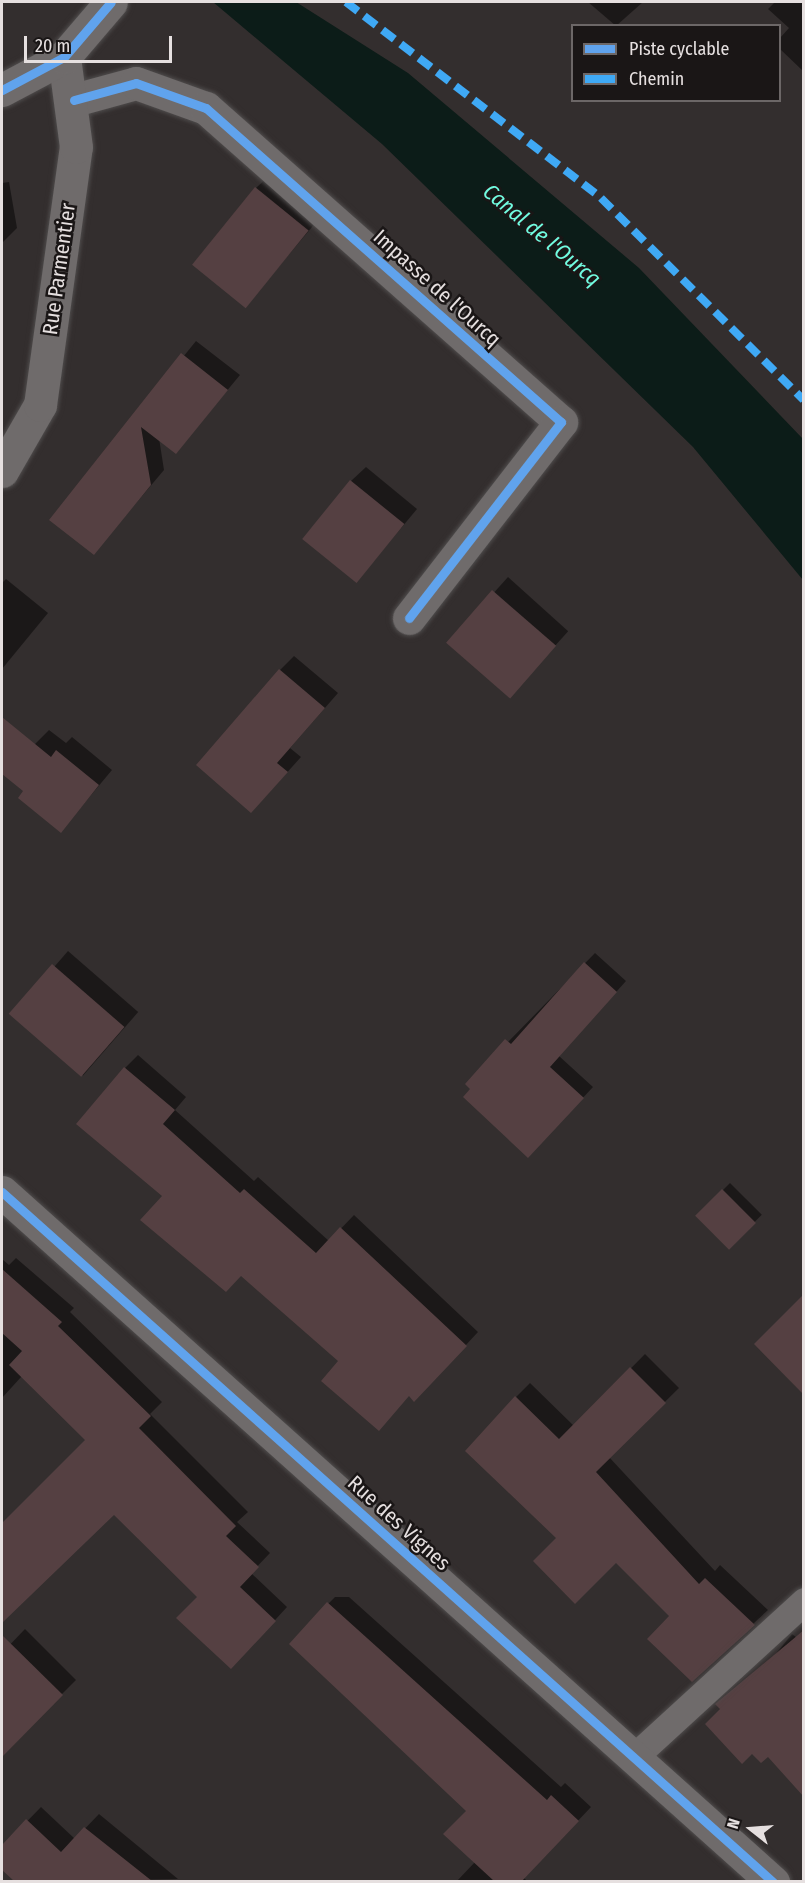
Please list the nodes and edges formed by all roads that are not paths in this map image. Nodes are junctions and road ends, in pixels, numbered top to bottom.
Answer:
1 (107, 6) edge
2 (64, 57) junction
3 (2, 90) edge
4 (74, 100) junction
5 (2, 471) edge
6 (409, 618) dead end
7 (2, 1192) edge
8 (804, 1601) edge
9 (634, 1757) junction
10 (773, 1881) edge

1 - 2 street
2 - 3 street
2 - 4 street, Rue Parmentier
4 - 5 street, Rue Parmentier
4 - 6 street, Impasse de l'Ourcq
7 - 9 street, Rue des Vignes
8 - 9 lane
9 - 10 street, Rue des Vignes

